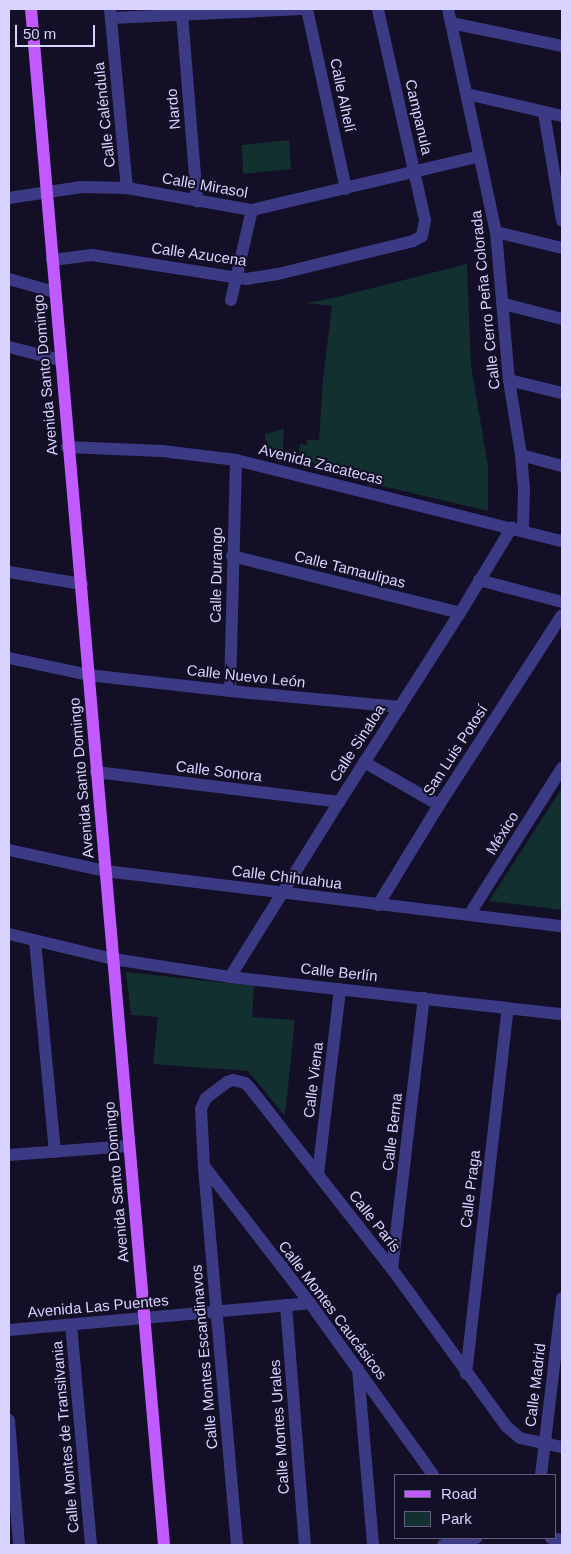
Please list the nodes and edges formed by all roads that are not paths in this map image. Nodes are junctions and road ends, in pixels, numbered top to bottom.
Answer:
1 (31, 9) edge
2 (301, 9) edge
3 (307, 9) edge
4 (378, 9) edge
5 (448, 9) edge
6 (110, 13) edge
7 (182, 14) junction
8 (451, 23) junction
9 (562, 46) edge
10 (467, 94) junction
11 (544, 113) junction
12 (562, 116) edge
13 (480, 156) junction
14 (414, 172) junction
15 (128, 188) junction
16 (346, 189) junction
17 (46, 192) junction
18 (9, 198) edge
19 (197, 201) junction
20 (252, 210) junction
21 (562, 221) edge
22 (424, 232) joint
23 (496, 232) junction
24 (562, 248) edge
25 (52, 260) junction
26 (236, 278) junction
27 (9, 279) edge
28 (54, 292) junction
29 (231, 300) dead end
30 (504, 304) junction
31 (562, 319) edge
32 (9, 347) edge
33 (60, 360) junction
34 (509, 380) junction
35 (562, 393) edge
36 (68, 447) junction
37 (522, 455) junction
38 (236, 460) junction
39 (562, 466) edge
40 (518, 529) junction
41 (562, 541) edge
42 (232, 556) junction
43 (9, 572) edge
44 (479, 580) junction
45 (82, 584) junction
46 (562, 602) edge
47 (460, 613) junction
48 (562, 615) edge
49 (9, 658) edge
50 (88, 675) junction
51 (230, 691) junction
52 (400, 707) junction
53 (364, 762) junction
54 (562, 768) edge
55 (96, 772) junction
56 (339, 802) junction
57 (439, 805) junction
58 (9, 850) edge
59 (105, 871) junction
60 (284, 894) junction
61 (378, 905) junction
62 (469, 915) junction
63 (562, 926) edge
64 (9, 934) edge
65 (35, 941) junction
66 (113, 959) junction
67 (230, 977) junction
68 (340, 989) junction
69 (424, 998) junction
70 (508, 1008) junction
71 (562, 1014) edge
72 (129, 1146) junction
73 (55, 1152) junction
74 (9, 1155) edge
75 (204, 1166) junction
76 (318, 1174) junction
77 (392, 1269) junction
78 (562, 1298) edge
79 (310, 1303) junction
80 (286, 1305) junction
81 (217, 1311) junction
82 (144, 1319) junction
83 (71, 1325) junction
84 (9, 1330) edge
85 (358, 1369) junction
86 (466, 1374) junction
87 (9, 1420) edge
88 (544, 1444) junction
89 (562, 1447) edge
90 (432, 1474) edge
91 (541, 1474) edge
92 (13, 1514) edge
93 (471, 1539) edge
94 (19, 1545) edge
95 (91, 1545) edge
96 (164, 1545) edge
97 (237, 1545) edge
98 (305, 1545) edge
99 (373, 1545) edge
100 (443, 1545) edge

1 - 17 main road, Avenida Santo Domingo
2 - 7 street
3 - 16 street, Calle Alhelí
4 - 14 street, Campanula
5 - 8 street, Calle Cerro Peña Colorada
6 - 7 street
6 - 15 street, Calle Caléndula
7 - 19 street, Nardo
8 - 9 street
8 - 10 street, Calle Cerro Peña Colorada
10 - 11 street
10 - 13 street, Calle Cerro Peña Colorada
11 - 12 street
11 - 21 street
13 - 14 street, Calle Mirasol
13 - 23 street, Calle Cerro Peña Colorada
14 - 16 street, Calle Mirasol
14 - 22 street, Campanula
15 - 17 street, Calle Mirasol
15 - 19 street, Calle Mirasol
16 - 20 street, Calle Mirasol
17 - 18 street, Calle Mirasol
17 - 25 main road, Avenida Santo Domingo
19 - 20 street, Calle Mirasol
20 - 26 street
22 - 26 street, Calle Azucena
23 - 24 street
23 - 30 street, Calle Cerro Peña Colorada
25 - 26 street, Calle Azucena
25 - 28 main road, Avenida Santo Domingo
26 - 29 street
27 - 28 street
28 - 33 main road, Avenida Santo Domingo
30 - 31 street
30 - 34 street, Calle Cerro Peña Colorada
32 - 33 street
33 - 36 main road, Avenida Santo Domingo
34 - 35 street
34 - 37 street, Calle Cerro Peña Colorada
36 - 38 street, Avenida Zacatecas
36 - 45 main road, Avenida Santo Domingo
37 - 39 street
37 - 40 street, Calle Cerro Peña Colorada
38 - 40 street, Avenida Zacatecas
38 - 42 street, Calle Durango
40 - 41 street, Avenida Zacatecas
40 - 44 street, Calle Sinaloa
42 - 47 street, Calle Tamaulipas
42 - 51 street, Calle Durango
43 - 45 street
44 - 46 street
44 - 47 street, Calle Sinaloa
45 - 50 main road, Avenida Santo Domingo
47 - 52 street, Calle Sinaloa
48 - 57 street, San Luis Potosí
49 - 50 street, Calle Nuevo León
50 - 51 street, Calle Nuevo León
50 - 55 main road, Avenida Santo Domingo
51 - 52 street, Calle Nuevo León
52 - 53 street, Calle Sinaloa
53 - 56 street, Calle Sinaloa
53 - 57 street
54 - 62 street, México
55 - 56 street, Calle Sonora
55 - 59 main road, Avenida Santo Domingo
56 - 60 street, Calle Sinaloa
57 - 61 street, San Luis Potosí
58 - 59 street, Calle Chihuahua
59 - 60 street, Calle Chihuahua
59 - 66 main road, Avenida Santo Domingo
60 - 61 street, Calle Chihuahua
60 - 67 street, Calle Sinaloa
61 - 62 street, Calle Chihuahua
62 - 63 street, Calle Chihuahua
64 - 65 street, Calle Berlín
65 - 66 street, Calle Berlín
65 - 73 street
66 - 67 street, Calle Berlín
66 - 72 main road, Avenida Santo Domingo
67 - 68 street, Calle Berlín
68 - 69 street, Calle Berlín
68 - 76 street, Calle Viena
69 - 70 street, Calle Berlín
69 - 77 street, Calle Berna
70 - 71 street, Calle Berlín
70 - 86 street, Calle Praga
72 - 73 street
72 - 82 main road, Avenida Santo Domingo
73 - 74 street
75 - 76 street, Calle París
75 - 79 street, Calle Montes Caucásicos
75 - 81 street, Calle Montes Escandinavos
76 - 77 street, Calle París
77 - 86 street, Calle París
78 - 88 street, Calle Madrid
79 - 80 street, Avenida Las Puentes
79 - 85 street, Calle Montes Caucásicos
80 - 81 street, Avenida Las Puentes
80 - 98 street, Calle Montes Urales
81 - 82 street, Avenida Las Puentes
81 - 97 street, Calle Montes Escandinavos
82 - 83 street, Avenida Las Puentes
82 - 96 main road, Avenida Santo Domingo
83 - 84 street, Avenida Las Puentes
83 - 95 street, Calle Montes de Transilvania
85 - 90 street, Calle Montes Caucásicos
85 - 99 street
86 - 88 street, Calle París
87 - 92 street
88 - 89 street, Calle París
88 - 91 street, Calle Madrid
92 - 94 street
93 - 100 street

